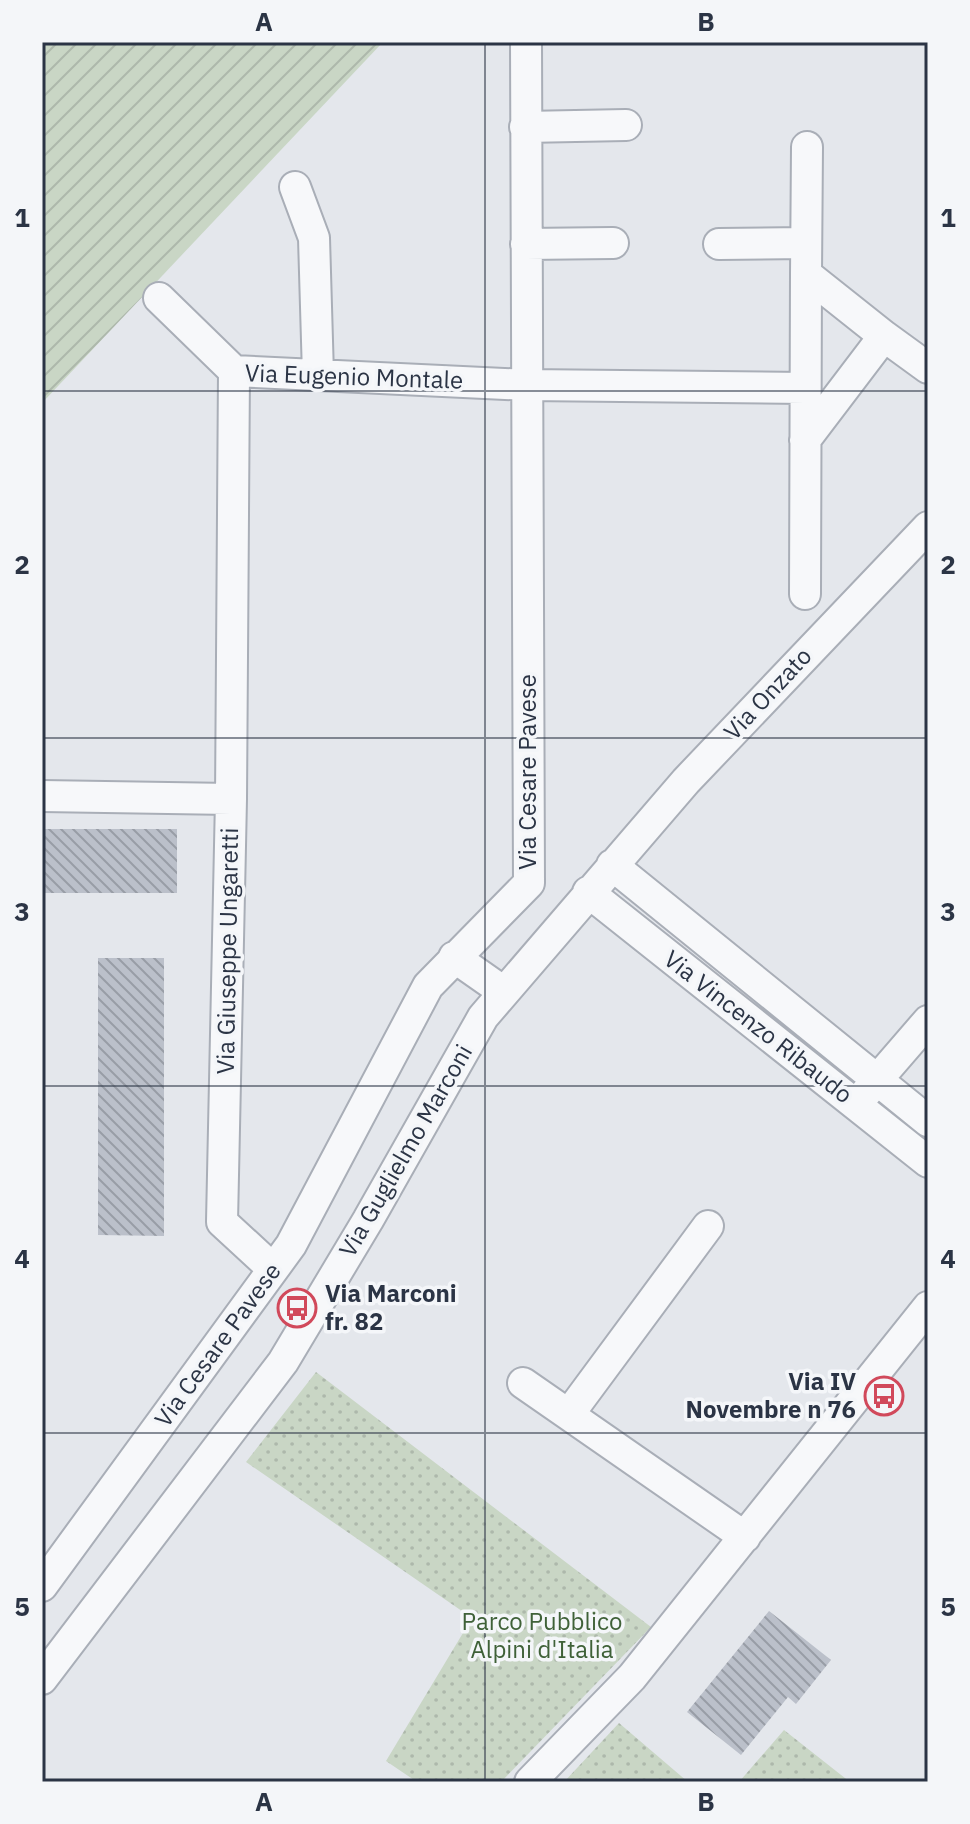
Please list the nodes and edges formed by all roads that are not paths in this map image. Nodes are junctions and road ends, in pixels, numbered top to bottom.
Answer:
1 (526, 42) edge
2 (626, 125) dead end
3 (525, 127) junction
4 (807, 147) dead end
5 (295, 187) dead end
6 (613, 243) dead end
7 (806, 243) junction
8 (526, 244) junction
9 (719, 244) dead end
10 (806, 274) junction
11 (159, 298) dead end
12 (884, 336) junction
13 (928, 368) edge
14 (234, 371) junction
15 (318, 375) junction
16 (527, 385) junction
17 (805, 388) junction
18 (805, 440) junction
19 (928, 527) edge
20 (805, 594) dead end
21 (42, 796) edge
22 (231, 799) junction
23 (612, 865) junction
24 (588, 892) junction
25 (454, 957) junction
26 (504, 992) junction
27 (928, 1021) edge
28 (878, 1080) junction
29 (856, 1104) junction
30 (928, 1121) edge
31 (928, 1162) edge
32 (708, 1226) dead end
33 (273, 1269) junction
34 (928, 1307) edge
35 (523, 1383) dead end
36 (569, 1414) junction
37 (745, 1537) junction
38 (42, 1586) edge
39 (42, 1679) edge
40 (530, 1782) edge

1 - 3 street, Via Cesare Pavese
2 - 3 street
3 - 8 street, Via Cesare Pavese
4 - 7 street
5 - 15 street
6 - 8 street
7 - 9 street
7 - 10 street
8 - 16 street, Via Cesare Pavese
10 - 12 street
10 - 17 street
11 - 14 street
12 - 13 street
12 - 18 street
14 - 15 street, Via Eugenio Montale
14 - 22 street, Via Eugenio Montale
15 - 16 street, Via Eugenio Montale
16 - 17 street, Via Eugenio Montale
16 - 25 street, Via Cesare Pavese
17 - 18 street
18 - 20 street
19 - 23 street, Via Onzato
21 - 22 street, Via Giuseppe Ungaretti
22 - 33 street, Via Giuseppe Ungaretti
23 - 24 street, Via Guglielmo Marconi
23 - 28 street, Via Vincenzo Ribaudo
24 - 26 street, Via Guglielmo Marconi
24 - 29 street, Via Vincenzo Ribaudo
25 - 26 street
25 - 33 street, Via Cesare Pavese
26 - 39 street, Via Guglielmo Marconi
27 - 28 street
28 - 29 street
28 - 30 street, Via Vincenzo Ribaudo
29 - 31 street, Via Vincenzo Ribaudo
32 - 36 street
33 - 38 street, Via Cesare Pavese
34 - 37 street
35 - 36 street
36 - 37 street
37 - 40 street

